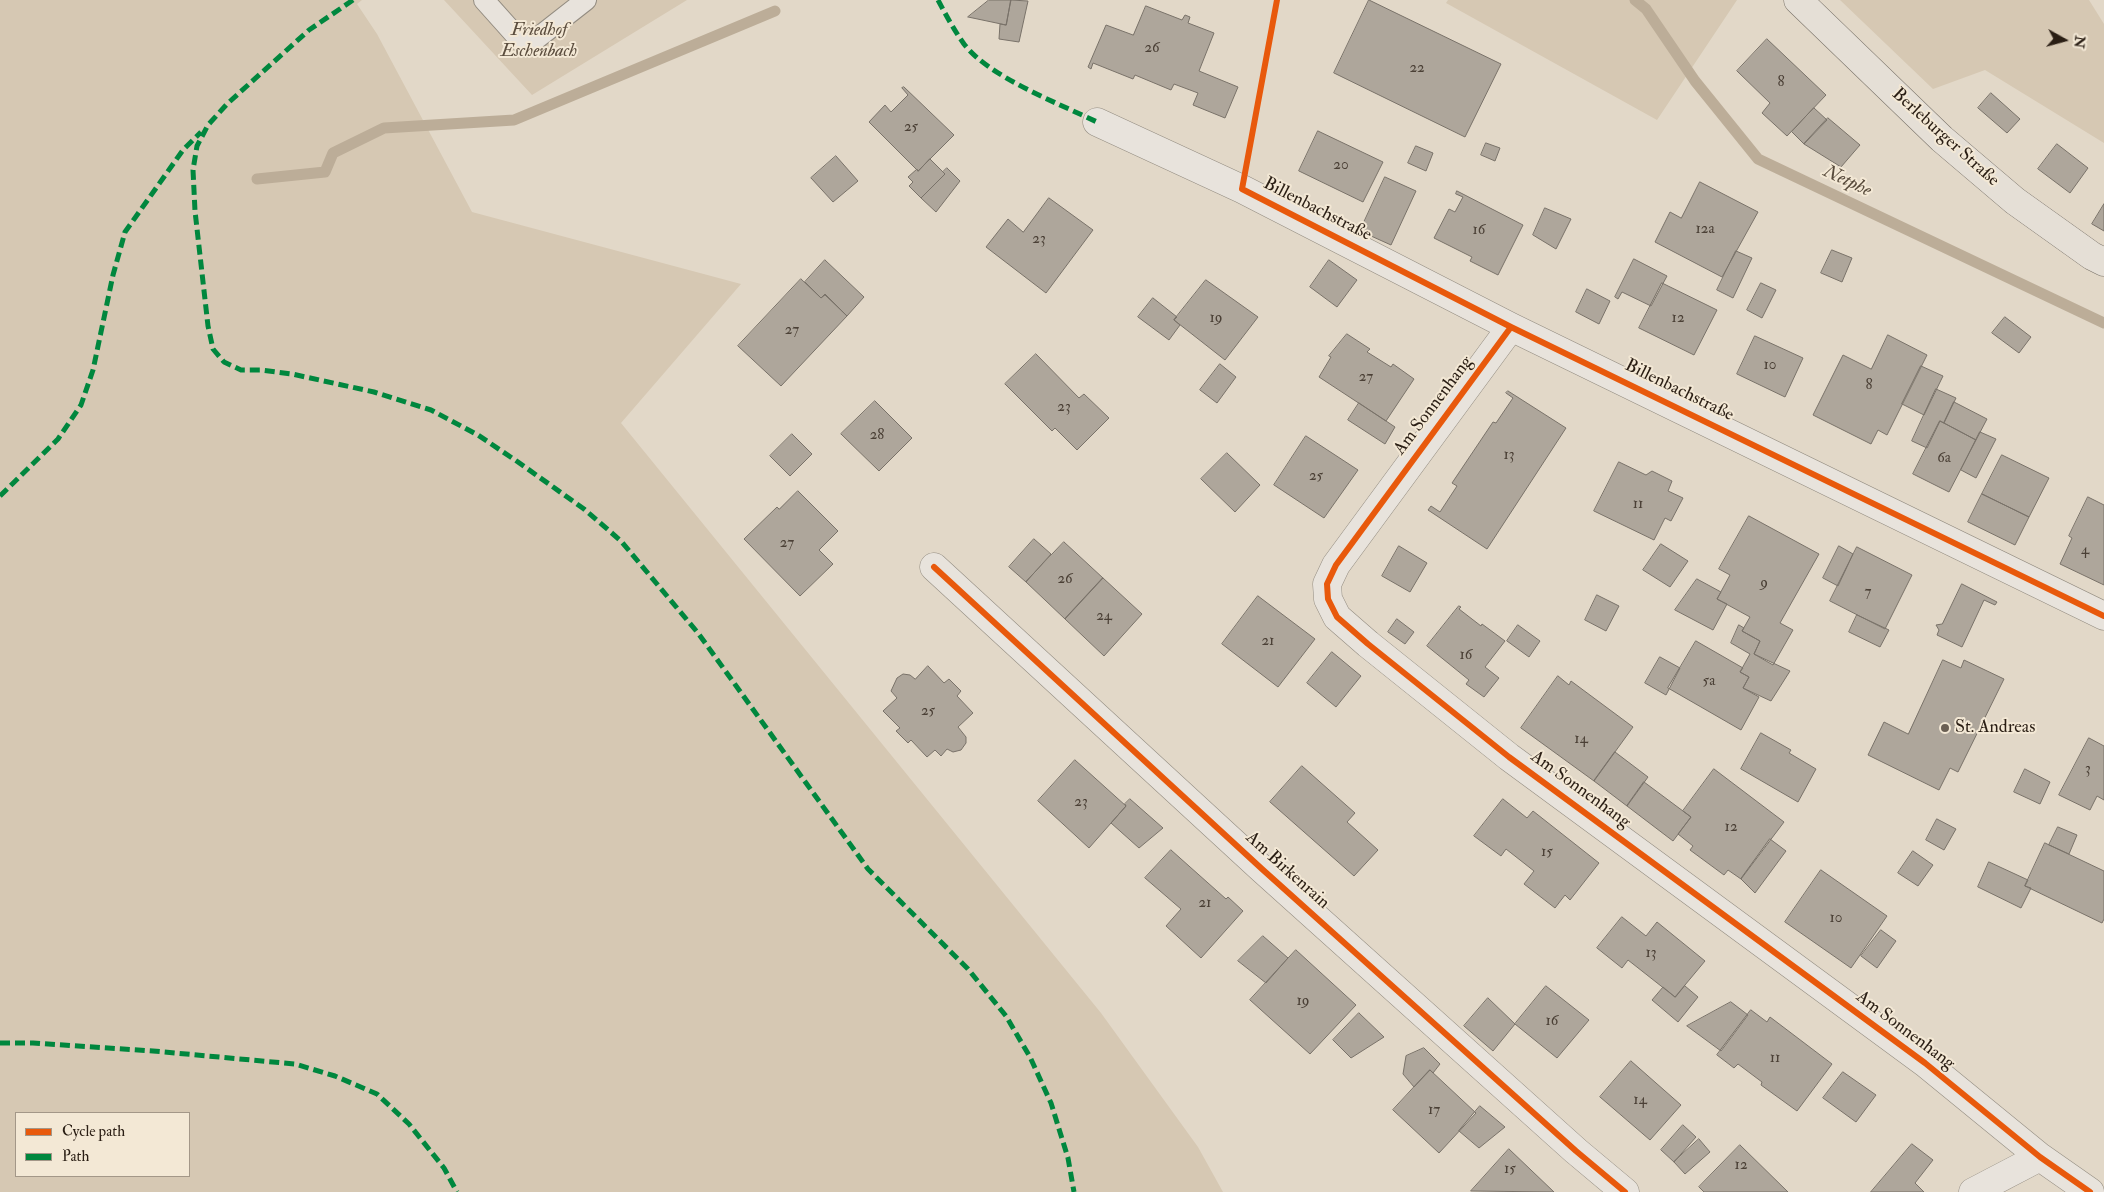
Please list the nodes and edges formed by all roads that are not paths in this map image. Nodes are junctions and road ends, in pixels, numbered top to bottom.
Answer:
1 (484, 0) edge
2 (586, 0) edge
3 (1798, 0) edge
4 (1096, 122) dead end
5 (2104, 262) edge
6 (1511, 327) junction
7 (934, 567) dead end
8 (2104, 616) edge
9 (2040, 1156) junction
10 (1625, 1192) edge
11 (1973, 1192) edge
12 (2090, 1192) edge

1 - 2 lane
3 - 5 main road, Berleburger Straße
4 - 6 street, Billenbachstraße
6 - 8 street, Billenbachstraße
6 - 9 street, Am Sonnenhang
7 - 10 street, Am Birkenrain
9 - 11 street
9 - 12 street, Am Sonnenhang

